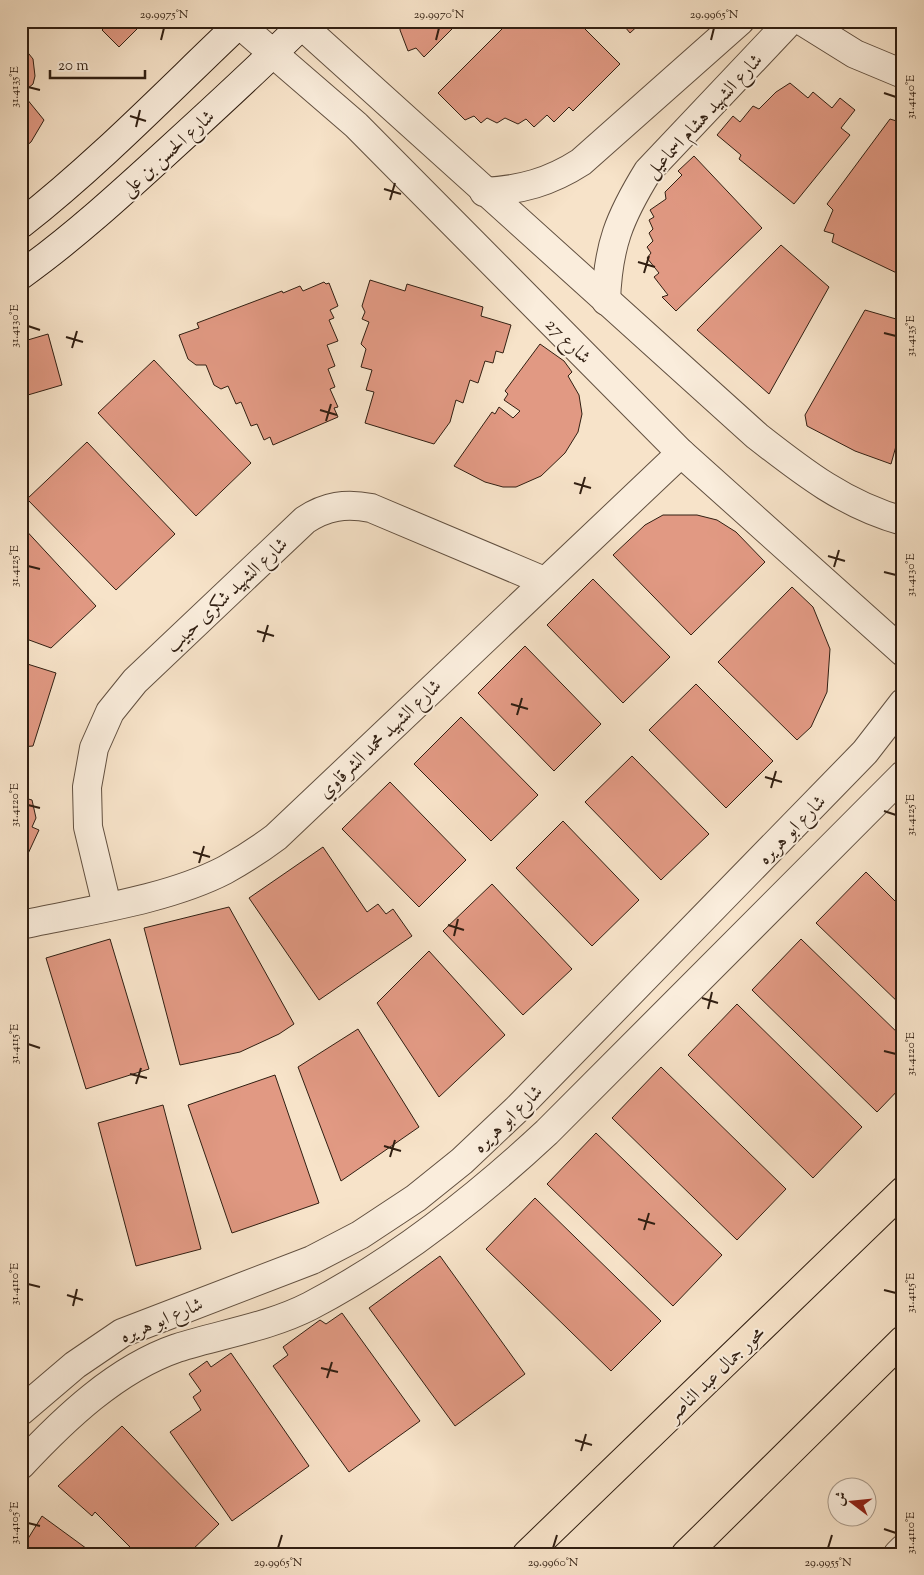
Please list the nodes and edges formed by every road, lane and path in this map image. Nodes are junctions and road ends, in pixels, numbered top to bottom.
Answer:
1 (740, 21) edge
2 (790, 21) edge
3 (802, 21) edge
4 (240, 23) edge
5 (302, 23) edge
6 (274, 54) junction
7 (903, 74) edge
8 (383, 100) junction
9 (356, 125) junction
10 (484, 192) junction
11 (21, 224) edge
12 (21, 275) edge
13 (606, 301) junction
14 (681, 453) junction
15 (903, 522) edge
16 (544, 582) junction
17 (903, 652) edge
18 (903, 703) edge
19 (903, 775) edge
20 (107, 906) junction
21 (21, 925) edge
22 (903, 1191) edge
23 (903, 1340) edge
24 (21, 1411) edge
25 (21, 1416) edge
26 (44, 1441) junction
27 (21, 1465) edge
28 (903, 1549) edge
29 (526, 1554) edge
30 (686, 1554) edge
31 (898, 1554) edge

1 - 10 street, شارع الشهيد هشام اسماعيل
2 - 13 street, شارع الشهيد هشام اسماعيل
3 - 7 street
4 - 6 street, شارع 27
4 - 11 street
5 - 6 street, شارع الحسن بن على
5 - 8 street
6 - 9 street, شارع 27
6 - 12 street, شارع الحسن بن على
8 - 9 street
8 - 10 street
9 - 14 street, شارع 27
10 - 13 street
13 - 15 street
14 - 16 street, شارع الشهيد محمد الشرقاوي
14 - 17 street, شارع 27
16 - 20 street, شارع الشهيد محمد الشرقاوي
16 - 20 street, شارع الشهيد شكرى حبيب
18 - 24 street, شارع ابو هريره
19 - 26 street, شارع ابو هريره
20 - 21 street, شارع الشهيد محمد الشرقاوي
22 - 29 main road, محور جمال عبد الناصر
23 - 30 main road
25 - 26 street
26 - 27 street, شارع ابو هريره
28 - 31 street

